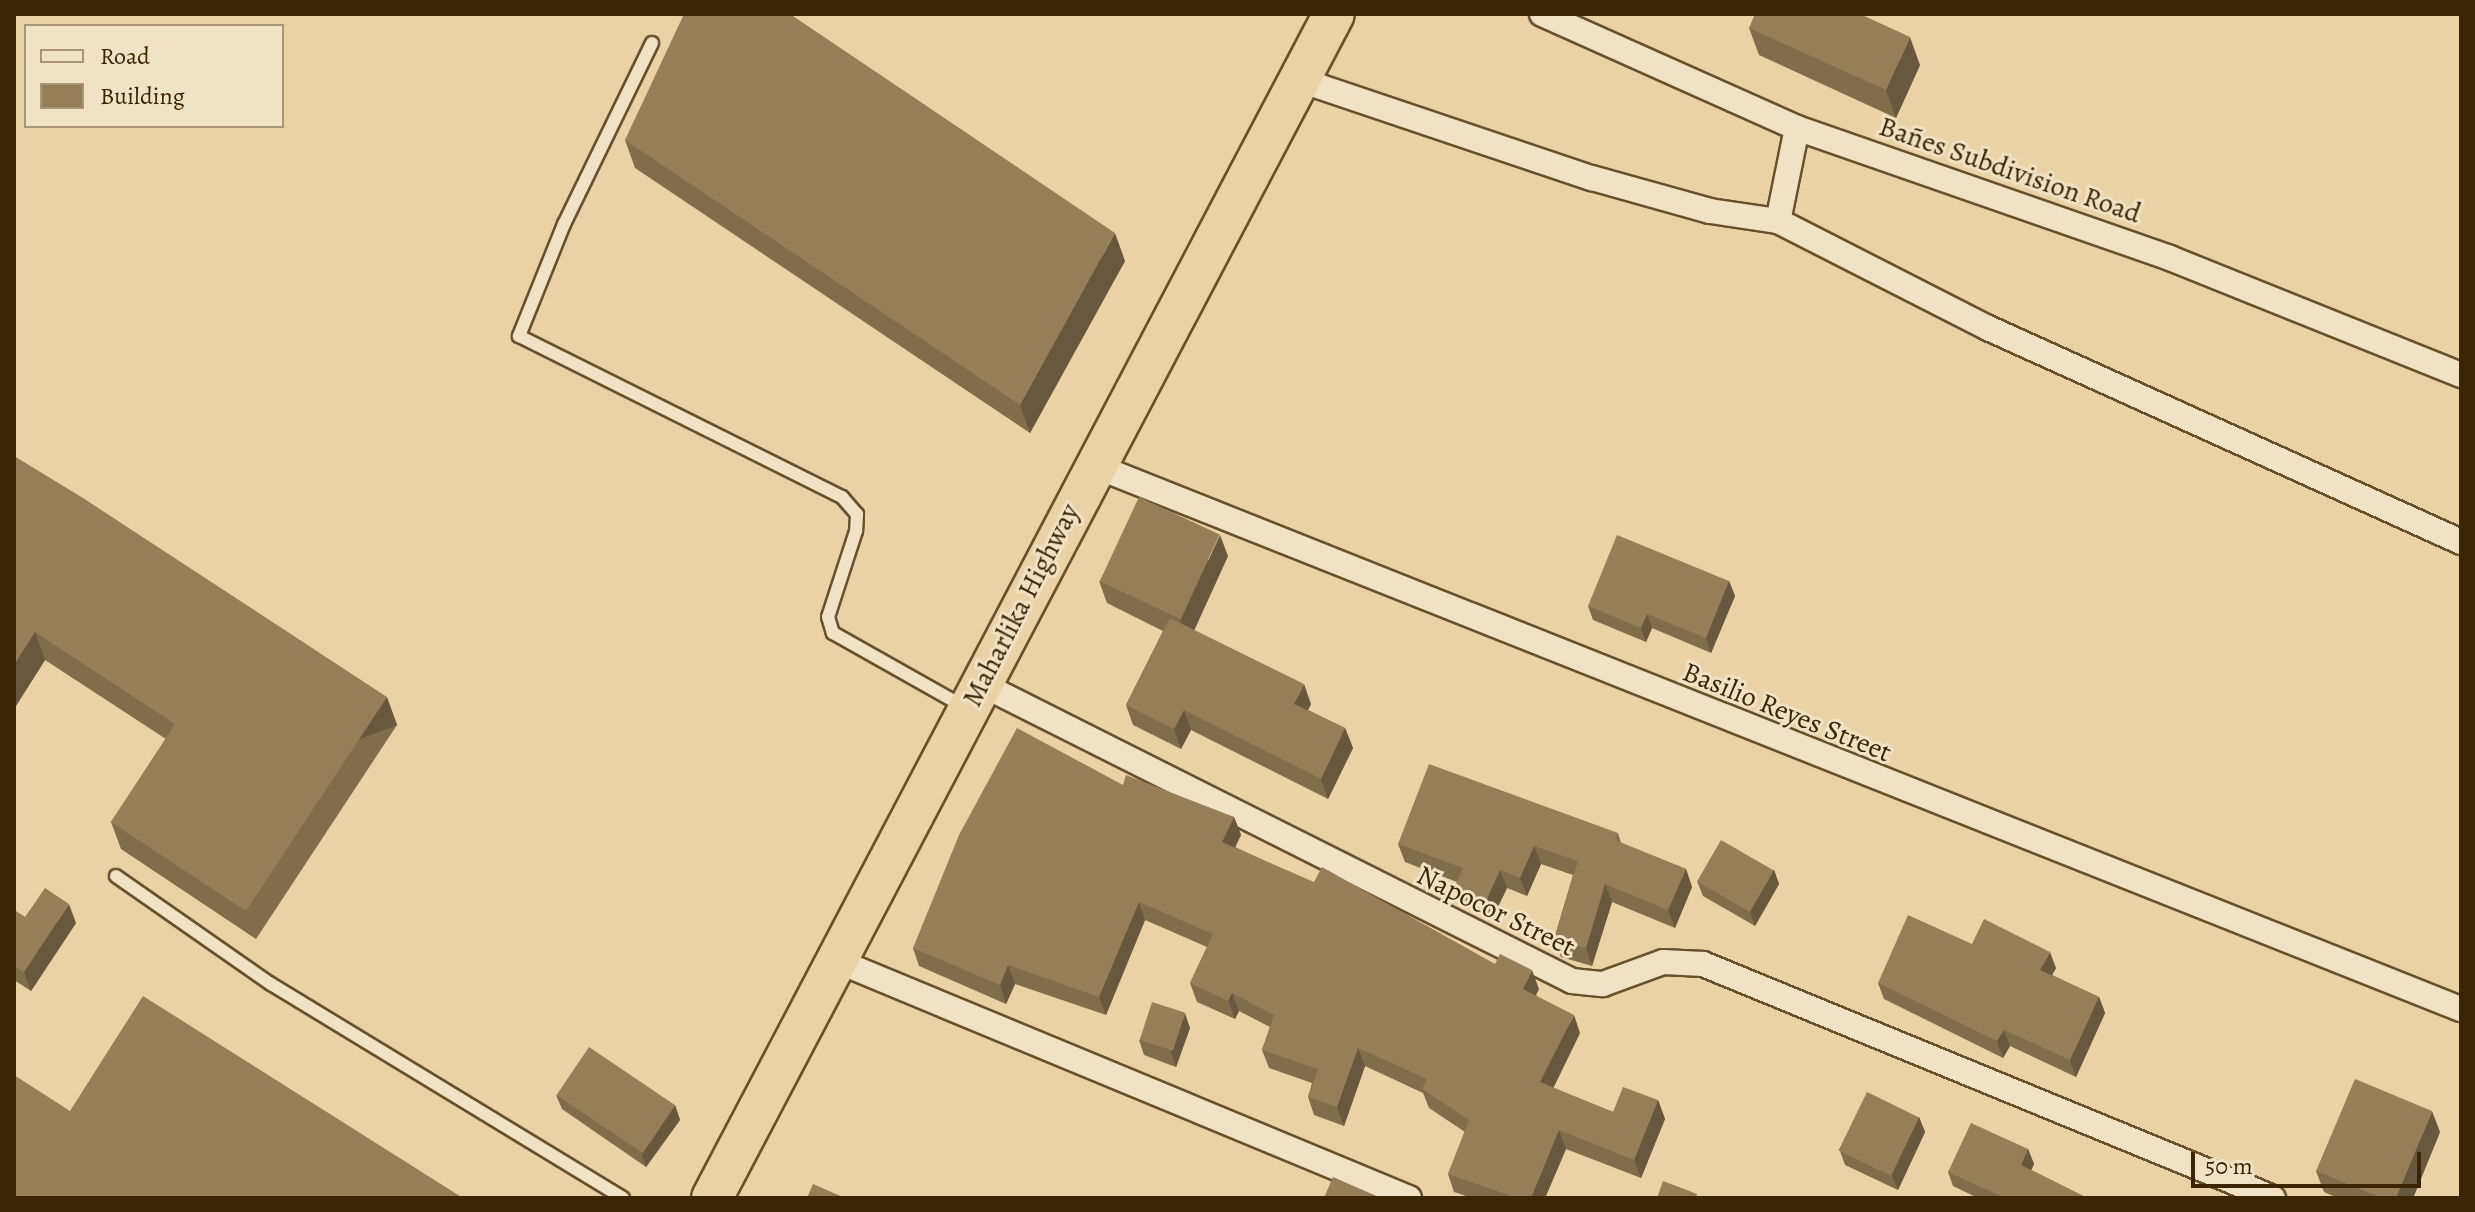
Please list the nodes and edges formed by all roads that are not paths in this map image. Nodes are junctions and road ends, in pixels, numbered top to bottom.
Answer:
1 (1334, 14) edge
2 (1542, 14) edge
3 (652, 43) dead end
4 (1297, 79) junction
5 (1797, 128) junction
6 (1778, 221) junction
7 (2461, 375) edge
8 (1093, 465) junction
9 (2461, 542) edge
10 (974, 697) junction
11 (116, 876) dead end
12 (840, 962) junction
13 (2461, 1009) edge
14 (623, 1198) edge
15 (712, 1198) edge
16 (1409, 1198) edge
17 (2273, 1198) edge

1 - 4 highway, Maharlika Highway
2 - 5 street, Bañes Subdivision Road
3 - 10 lane
4 - 6 street
4 - 8 highway, Maharlika Highway
5 - 6 street
5 - 7 street, Bañes Subdivision Road
6 - 9 street
8 - 10 highway, Maharlika Highway
8 - 13 street, Basilio Reyes Street
10 - 12 highway, Maharlika Highway
10 - 17 street, Napocor Street
11 - 14 lane
12 - 15 highway, Maharlika Highway
12 - 16 street

